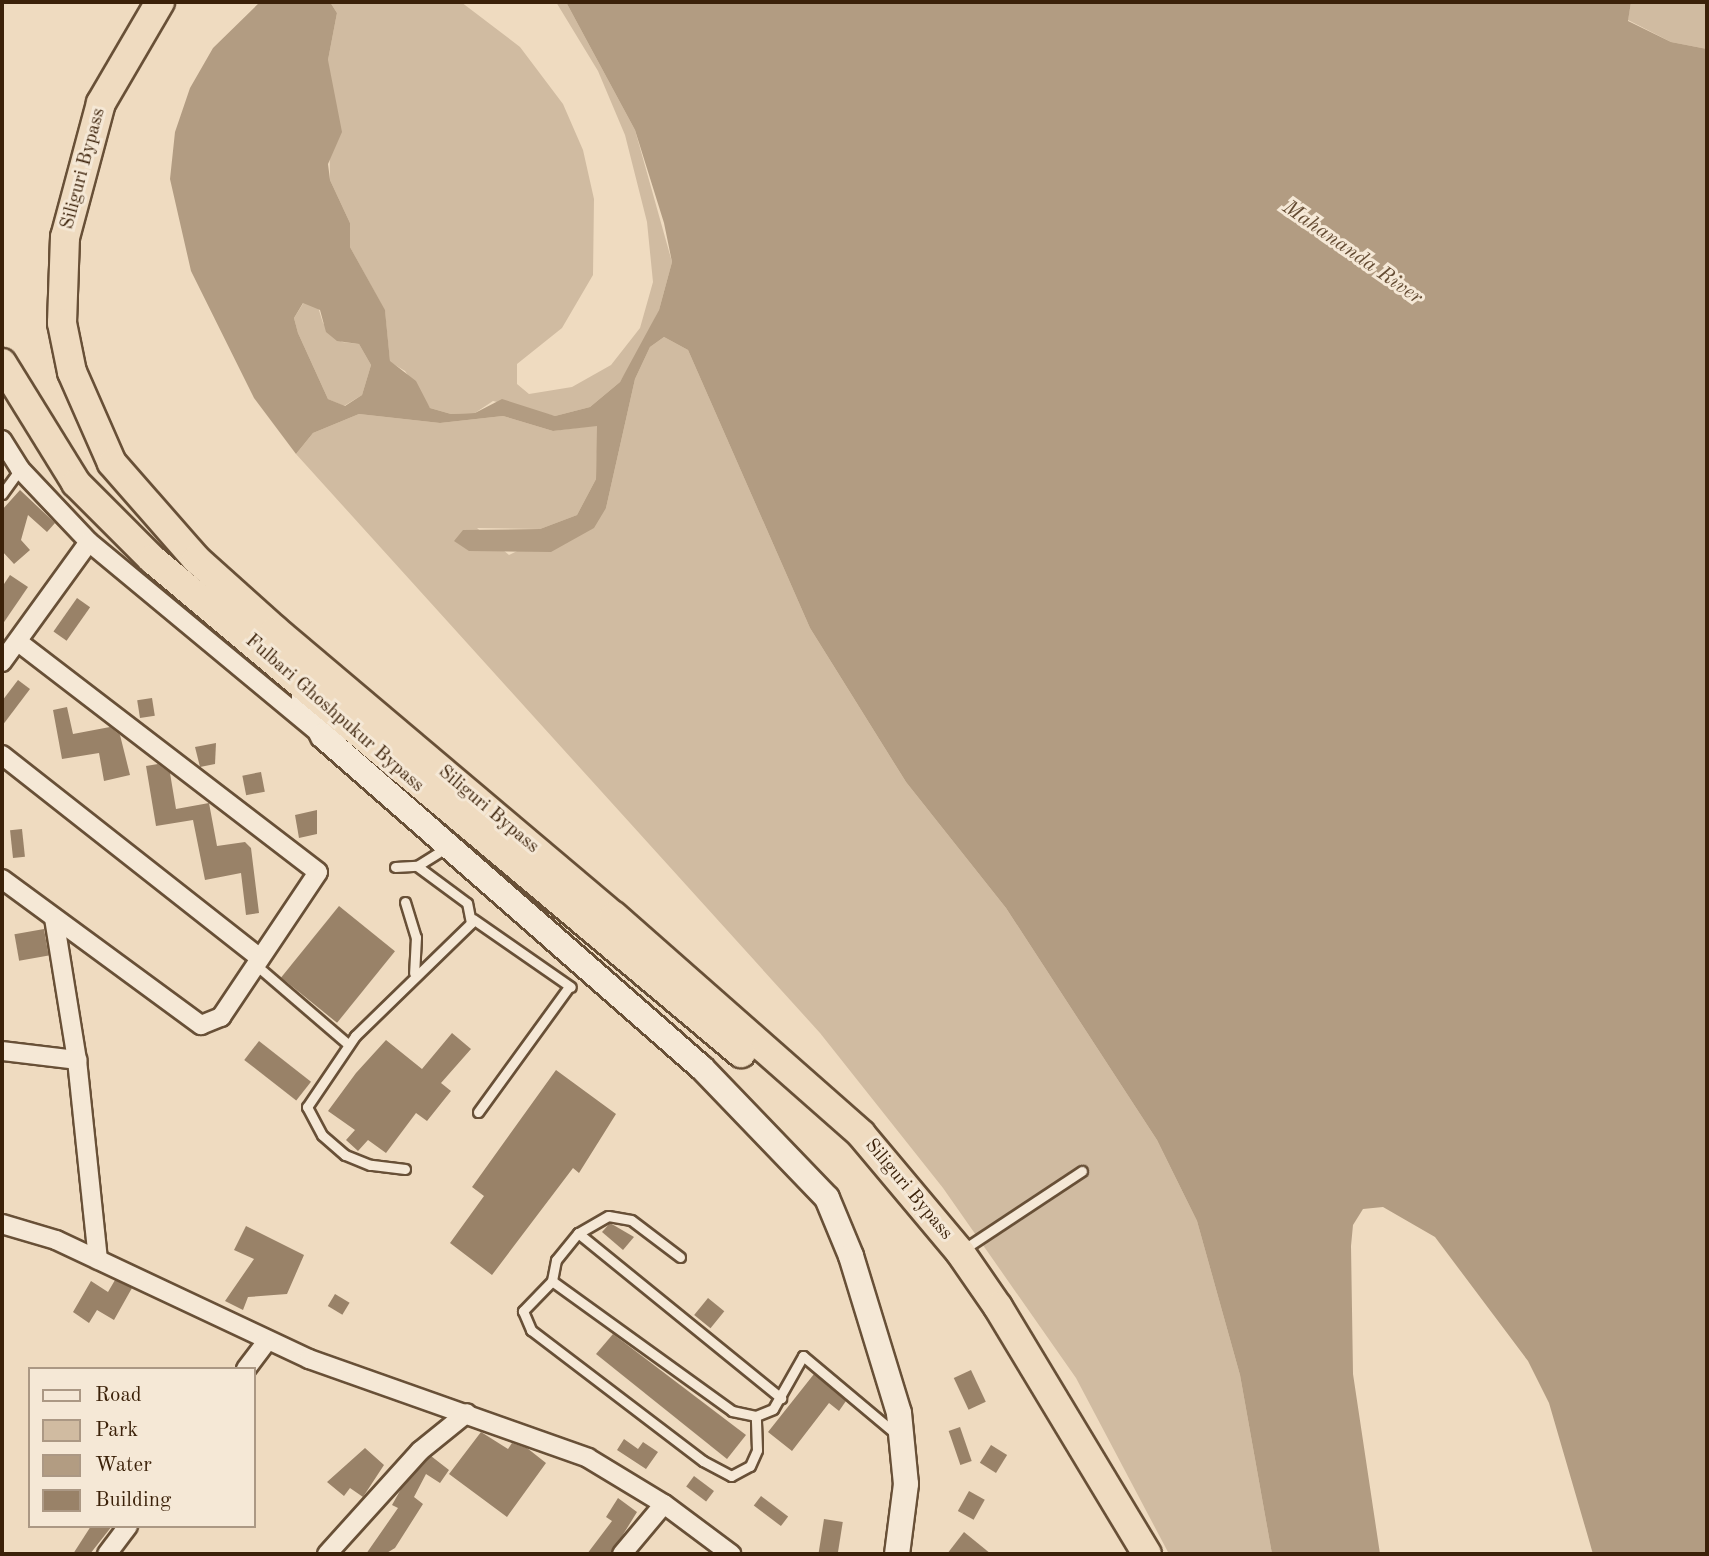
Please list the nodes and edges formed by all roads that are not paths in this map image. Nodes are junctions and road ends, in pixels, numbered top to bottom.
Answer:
1 (160, 2) edge
2 (2, 363) edge
3 (2, 440) edge
4 (20, 469) junction
5 (2, 494) edge
6 (89, 542) junction
7 (18, 642) junction
8 (2, 662) edge
9 (304, 689) junction
10 (323, 736) junction
11 (2, 755) edge
12 (438, 853) dead end
13 (417, 866) junction
14 (395, 867) dead end
15 (2, 879) edge
16 (405, 902) dead end
17 (54, 918) junction
18 (473, 919) junction
19 (258, 962) junction
20 (414, 973) junction
21 (348, 1044) junction
22 (2, 1051) edge
23 (77, 1060) junction
24 (478, 1112) dead end
25 (405, 1169) dead end
26 (1082, 1171) dead end
27 (928, 1215) junction
28 (2, 1224) edge
29 (578, 1233) junction
30 (960, 1252) junction
31 (680, 1257) dead end
32 (98, 1260) junction
33 (552, 1281) junction
34 (267, 1341) junction
35 (248, 1367) edge
36 (781, 1398) junction
37 (467, 1413) junction
38 (756, 1416) junction
39 (904, 1441) junction
40 (664, 1504) junction
41 (126, 1528) edge
42 (107, 1554) edge
43 (327, 1554) edge
44 (622, 1554) edge
45 (731, 1554) edge
46 (897, 1554) edge
47 (1147, 1554) edge

1 - 27 highway, Siliguri Bypass
2 - 9 highway, Fulbari Ghoshpukur Bypass
3 - 4 street
4 - 5 lane
4 - 6 street
6 - 7 street
6 - 10 street
7 - 8 street
7 - 19 street
9 - 10 main road
9 - 27 highway, Fulbari Ghoshpukur Bypass
10 - 39 main road
11 - 19 street
12 - 13 lane
13 - 14 lane
13 - 18 lane
15 - 17 street
16 - 20 lane
17 - 19 street
17 - 23 street
18 - 20 lane
18 - 24 lane
19 - 21 lane
20 - 21 lane
21 - 25 lane
22 - 23 street
23 - 32 street
26 - 30 lane
27 - 30 highway, Siliguri Bypass
28 - 32 street
29 - 31 lane
29 - 33 lane
29 - 36 lane
30 - 47 highway, Siliguri Bypass
32 - 34 street
33 - 38 lane
33 - 38 lane
34 - 35 street
34 - 37 street
36 - 38 lane
36 - 39 lane
37 - 40 street
37 - 43 street
39 - 46 main road
40 - 44 street
40 - 45 street
41 - 42 street

